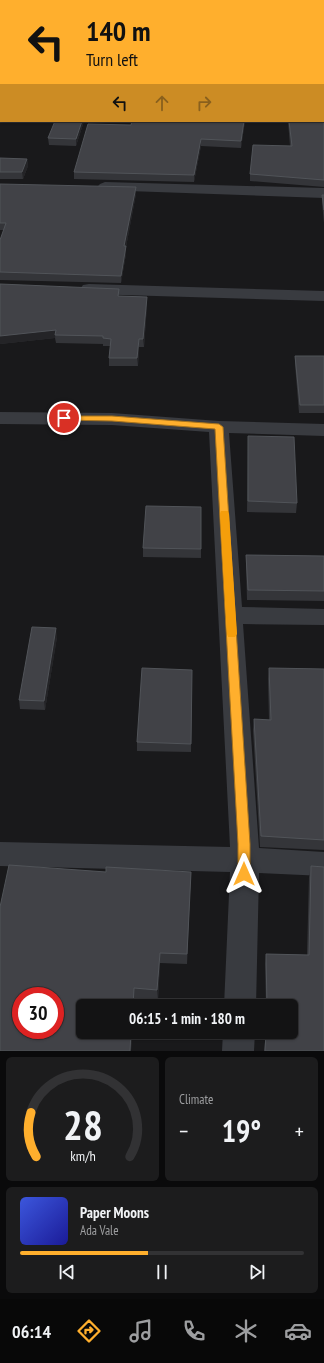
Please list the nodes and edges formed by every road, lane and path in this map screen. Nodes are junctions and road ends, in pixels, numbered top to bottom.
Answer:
1 (90, 186) edge
2 (324, 193) edge
3 (70, 289) edge
4 (324, 296) edge
5 (0, 418) edge
6 (219, 427) junction
7 (324, 430) edge
8 (230, 615) junction
9 (324, 617) edge
10 (0, 854) edge
11 (245, 860) junction
12 (324, 864) edge
13 (240, 999) edge
14 (239, 1039) edge
15 (238, 1051) edge

1 - 2 street
3 - 4 street
5 - 6 street
6 - 7 street
6 - 8 street
8 - 9 street
8 - 11 street
10 - 11 street
11 - 12 street
11 - 13 street
14 - 15 street

